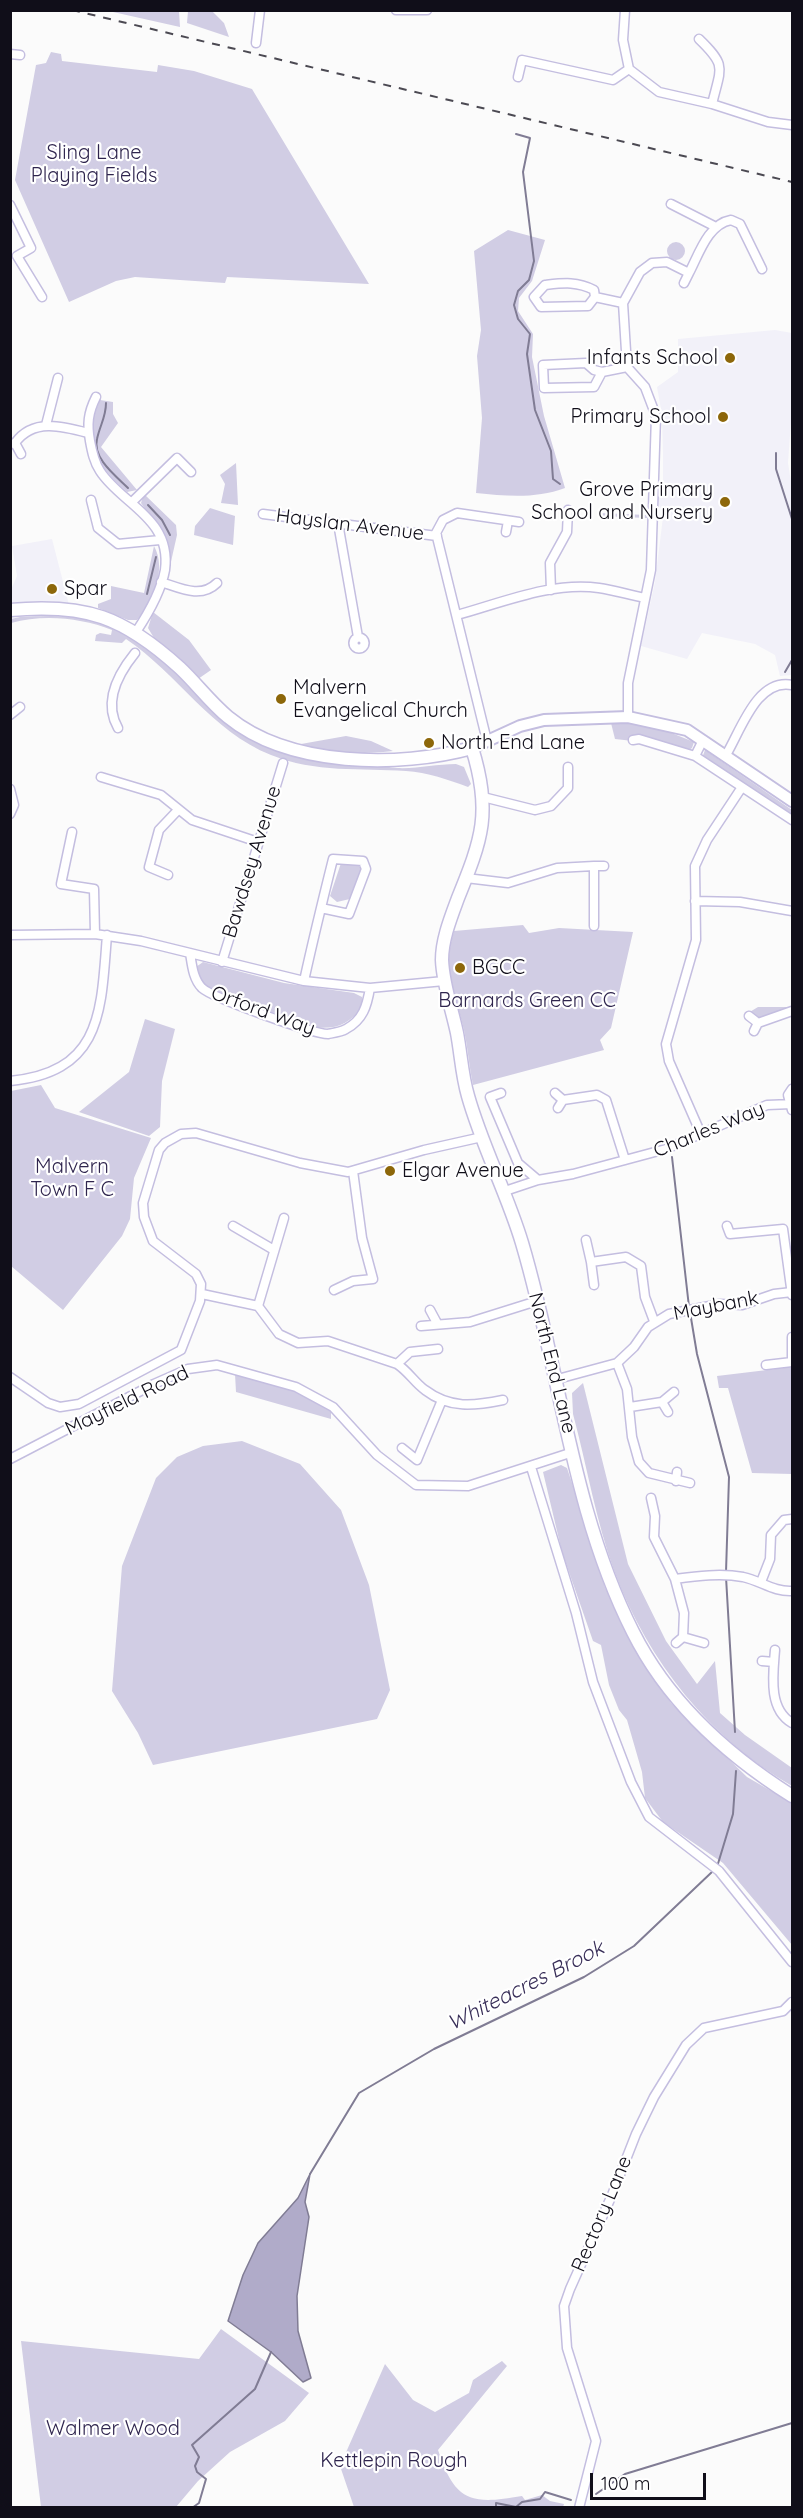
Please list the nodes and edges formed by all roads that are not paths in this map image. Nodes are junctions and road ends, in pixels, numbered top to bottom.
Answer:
1 (260, 10) edge
2 (396, 10) edge
3 (427, 10) edge
4 (625, 10) edge
5 (699, 39) dead end
6 (256, 43) dead end
7 (10, 54) edge
8 (20, 55) dead end
9 (629, 69) junction
10 (518, 77) dead end
11 (712, 104) junction
12 (792, 125) edge
13 (671, 204) dead end
14 (10, 205) edge
15 (714, 226) junction
16 (762, 269) dead end
17 (689, 273) junction
18 (684, 283) dead end
19 (42, 297) dead end
20 (595, 297) junction
21 (623, 303) junction
22 (627, 367) junction
23 (602, 372) junction
24 (54, 383) dead end
25 (96, 397) dead end
26 (46, 425) junction
27 (88, 433) junction
28 (13, 444) edge
29 (21, 454) dead end
30 (191, 471) dead end
31 (91, 500) dead end
32 (132, 502) junction
33 (568, 510) dead end
34 (264, 514) dead end
35 (508, 521) junction
36 (519, 522) dead end
37 (338, 523) junction
38 (506, 532) dead end
39 (436, 535) junction
40 (160, 540) junction
41 (161, 582) junction
42 (214, 589) dead end
43 (550, 590) junction
44 (645, 598) junction
45 (10, 610) edge
46 (457, 615) junction
47 (136, 633) junction
48 (358, 637) dead end
49 (135, 653) dead end
50 (792, 685) edge
51 (20, 707) dead end
52 (10, 715) edge
53 (628, 717) junction
54 (118, 728) dead end
55 (633, 740) dead end
56 (703, 740) junction
57 (487, 741) junction
58 (472, 748) junction
59 (726, 755) junction
60 (695, 756) junction
61 (283, 763) dead end
62 (568, 767) dead end
63 (102, 777) dead end
64 (742, 787) junction
65 (10, 789) edge
66 (483, 797) junction
67 (792, 801) edge
68 (178, 810) junction
69 (10, 814) edge
70 (792, 820) edge
71 (72, 832) dead end
72 (258, 842) junction
73 (594, 866) junction
74 (604, 866) dead end
75 (168, 874) dead end
76 (466, 878) junction
77 (695, 901) junction
78 (321, 908) junction
79 (792, 911) edge
80 (594, 926) dead end
81 (95, 934) junction
82 (10, 935) edge
83 (107, 935) junction
84 (190, 953) junction
85 (222, 962) junction
86 (304, 981) junction
87 (444, 981) junction
88 (370, 988) junction
89 (792, 1011) edge
90 (749, 1016) dead end
91 (758, 1023) junction
92 (754, 1031) dead end
93 (10, 1081) edge
94 (792, 1089) edge
95 (501, 1093) dead end
96 (555, 1093) dead end
97 (563, 1100) junction
98 (792, 1106) edge
99 (558, 1108) dead end
100 (701, 1134) junction
101 (482, 1137) junction
102 (625, 1160) junction
103 (353, 1171) junction
104 (538, 1180) junction
105 (505, 1191) junction
106 (242, 1218) dead end
107 (284, 1218) dead end
108 (792, 1224) edge
109 (783, 1229) junction
110 (586, 1239) dead end
111 (730, 1245) dead end
112 (274, 1250) junction
113 (591, 1262) junction
114 (594, 1285) dead end
115 (334, 1290) dead end
116 (792, 1293) edge
117 (202, 1294) junction
118 (537, 1301) junction
119 (258, 1306) junction
120 (430, 1311) dead end
121 (654, 1321) junction
122 (437, 1323) junction
123 (421, 1326) dead end
124 (792, 1337) edge
125 (438, 1349) dead end
126 (792, 1360) edge
127 (617, 1363) junction
128 (397, 1365) junction
129 (766, 1365) dead end
130 (10, 1377) edge
131 (554, 1380) junction
132 (674, 1392) dead end
133 (442, 1400) junction
134 (503, 1400) dead end
135 (662, 1402) junction
136 (630, 1407) junction
137 (668, 1412) dead end
138 (402, 1448) dead end
139 (573, 1452) junction
140 (10, 1459) edge
141 (531, 1467) junction
142 (690, 1483) dead end
143 (651, 1498) dead end
144 (792, 1520) edge
145 (675, 1579) junction
146 (761, 1582) junction
147 (792, 1592) edge
148 (704, 1643) dead end
149 (775, 1650) dead end
150 (762, 1661) dead end
151 (774, 1662) junction
152 (792, 1723) edge
153 (792, 1796) edge
154 (792, 1962) edge
155 (792, 2002) edge
156 (579, 2508) edge

1 - 6 street
2 - 3 street
4 - 9 street
5 - 11 street
7 - 8 street
9 - 10 street
9 - 11 street
11 - 12 street
13 - 15 street
14 - 19 street
15 - 16 street
15 - 17 street
17 - 18 street
17 - 21 street
20 - 20 street
20 - 21 street
21 - 22 street
22 - 23 street
22 - 44 street
23 - 23 street
24 - 26 street
25 - 27 street
26 - 27 street
26 - 28 street
27 - 32 street
28 - 29 street
30 - 32 street
31 - 40 street
32 - 40 street
33 - 43 street
34 - 37 street, Hayslan Avenue
35 - 36 street
35 - 38 street
35 - 39 street
37 - 39 street, Hayslan Avenue
37 - 48 street
39 - 46 street
40 - 41 street
41 - 42 street
41 - 47 street
43 - 44 street
43 - 46 street
44 - 53 street
45 - 47 main road
46 - 57 street
47 - 58 main road
49 - 54 street
50 - 59 street
51 - 52 street
53 - 56 street
53 - 57 street
55 - 60 street
56 - 59 street
56 - 60 street
57 - 58 street
58 - 66 main road, North End Lane
59 - 67 street
60 - 64 street
61 - 72 street, Bawdsey Avenue
62 - 66 street
63 - 68 street
64 - 70 street
64 - 77 street
65 - 69 street
66 - 76 main road, North End Lane
68 - 72 street
68 - 75 street
71 - 81 street
72 - 85 street, Bawdsey Avenue
73 - 74 street
73 - 76 street
73 - 80 street
76 - 87 main road, North End Lane
77 - 79 street
77 - 100 street
78 - 78 street
78 - 86 street
81 - 82 street, Orford Way
81 - 83 street, Orford Way
83 - 84 street, Orford Way
83 - 93 street
84 - 85 street, Orford Way
84 - 88 street, Orford Way
85 - 86 street, Orford Way
86 - 88 street, Orford Way
87 - 88 street, Orford Way
87 - 101 main road, North End Lane
89 - 91 street
90 - 91 street
91 - 92 street
94 - 98 street
95 - 104 street
96 - 97 street
97 - 99 street
97 - 102 street
98 - 100 street, Charles Way
100 - 102 street, Charles Way
101 - 103 street
101 - 105 main road, North End Lane
102 - 104 street, Charles Way
103 - 115 street
103 - 117 street
104 - 105 street, Charles Way
105 - 118 main road, North End Lane
106 - 112 street
107 - 112 street
108 - 109 street
109 - 111 street
109 - 116 street
110 - 113 street
112 - 119 street
113 - 114 street
113 - 121 street
116 - 121 street, Maybank
117 - 119 street
117 - 130 street
118 - 122 street
118 - 131 main road, North End Lane
119 - 128 street
120 - 122 street
121 - 127 street, Maybank
122 - 123 street
124 - 126 street
125 - 128 street
126 - 129 street
127 - 131 street
127 - 136 street
128 - 133 street
131 - 139 main road, North End Lane
132 - 135 street
133 - 134 street
133 - 138 street
135 - 136 street
135 - 137 street
136 - 142 street
139 - 141 street, North End Lane
139 - 153 main road
140 - 141 street, Mayfield Road
141 - 154 street
143 - 145 street
144 - 146 street
145 - 146 street
145 - 148 street
146 - 147 street
149 - 151 street
150 - 151 street
151 - 152 street
155 - 156 street, Rectory Lane

